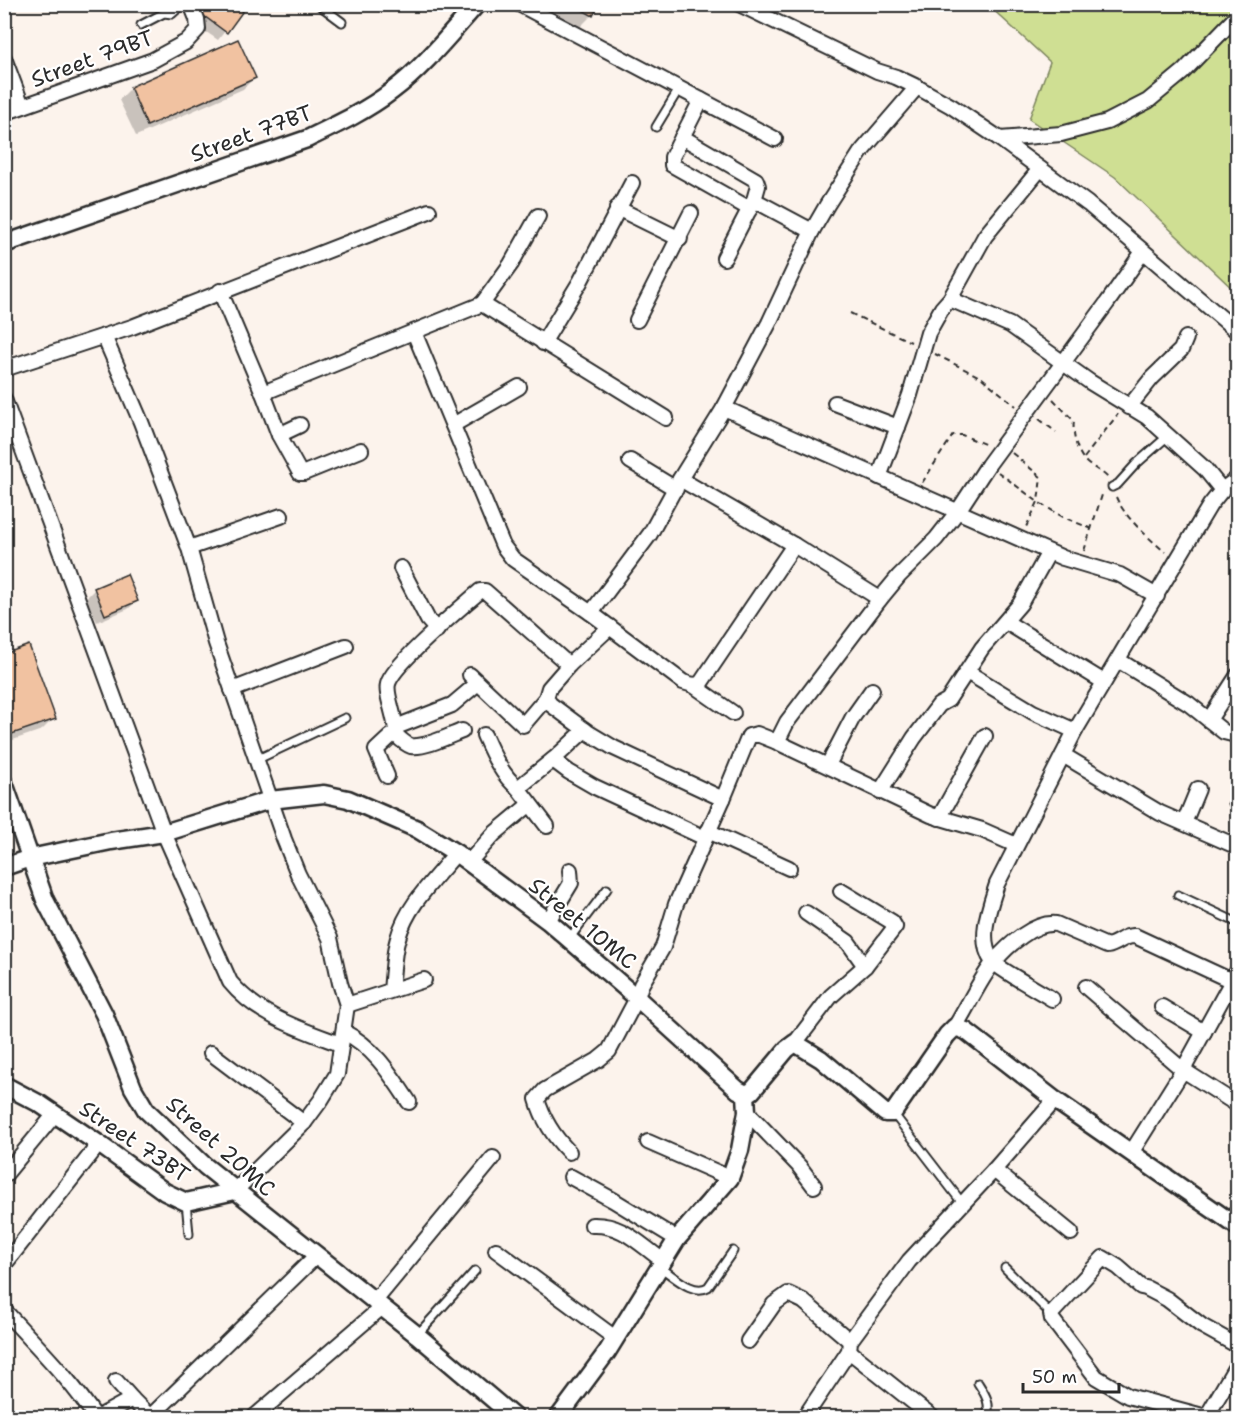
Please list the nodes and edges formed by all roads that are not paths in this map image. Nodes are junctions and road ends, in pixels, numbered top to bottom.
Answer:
1 (183, 4) edge
2 (190, 4) edge
3 (318, 4) edge
4 (477, 4) edge
5 (519, 4) edge
6 (739, 4) edge
7 (1238, 15) edge
8 (342, 22) dead end
9 (141, 25) dead end
10 (4, 58) edge
11 (916, 87) junction
12 (679, 88) junction
13 (701, 100) junction
14 (22, 106) junction
15 (4, 113) edge
16 (656, 127) dead end
17 (682, 137) junction
18 (775, 139) dead end
19 (1000, 139) junction
20 (1040, 169) junction
21 (632, 183) dead end
22 (752, 205) junction
23 (617, 208) junction
24 (429, 211) dead end
25 (691, 213) dead end
26 (538, 216) dead end
27 (812, 231) junction
28 (680, 239) junction
29 (4, 244) edge
30 (1142, 252) junction
31 (724, 258) dead end
32 (220, 291) junction
33 (950, 299) junction
34 (482, 304) junction
35 (637, 320) dead end
36 (414, 332) junction
37 (1238, 332) edge
38 (104, 336) junction
39 (1186, 338) dead end
40 (543, 343) junction
41 (1063, 361) junction
42 (4, 369) edge
43 (519, 387) dead end
44 (263, 393) junction
45 (4, 399) edge
46 (835, 403) dead end
47 (1127, 406) junction
48 (724, 408) junction
49 (666, 418) dead end
50 (300, 425) dead end
51 (453, 425) junction
52 (898, 427) junction
53 (279, 435) junction
54 (1169, 435) junction
55 (361, 450) dead end
56 (630, 461) dead end
57 (879, 477) junction
58 (1238, 478) edge
59 (678, 484) junction
60 (1112, 487) road end
61 (1222, 490) junction
62 (958, 511) junction
63 (281, 516) dead end
64 (794, 545) junction
65 (189, 548) junction
66 (1049, 552) junction
67 (401, 568) dead end
68 (1156, 596) junction
69 (880, 599) junction
70 (591, 613) junction
71 (1006, 622) junction
72 (610, 627) junction
73 (437, 630) junction
74 (346, 646) dead end
75 (1118, 660) junction
76 (569, 665) junction
77 (967, 672) junction
78 (1238, 675) edge
79 (1104, 682) junction
80 (693, 686) junction
81 (232, 690) junction
82 (872, 690) dead end
83 (546, 698) junction
84 (733, 713) dead end
85 (345, 718) dead end
86 (1209, 720) junction
87 (585, 730) junction
88 (396, 731) junction
89 (462, 731) dead end
90 (1075, 731) junction
91 (1238, 731) edge
92 (484, 735) dead end
93 (985, 736) dead end
94 (777, 742) junction
95 (1063, 755) junction
96 (256, 760) junction
97 (553, 760) junction
98 (828, 765) junction
99 (387, 776) dead end
100 (4, 783) edge
101 (518, 788) junction
102 (1198, 789) dead end
103 (880, 792) junction
104 (1238, 795) edge
105 (723, 799) junction
106 (270, 800) junction
107 (1233, 803) dead end
108 (530, 804) junction
109 (939, 818) junction
110 (1184, 823) junction
111 (547, 826) dead end
112 (164, 833) junction
113 (706, 834) junction
114 (1016, 845) junction
115 (1238, 847) edge
116 (30, 858) junction
117 (462, 858) junction
118 (4, 867) edge
119 (789, 868) dead end
120 (570, 870) dead end
121 (607, 889) dead end
122 (841, 891) dead end
123 (1178, 895) dead end
124 (806, 914) dead end
125 (548, 921) junction
126 (1238, 923) edge
127 (569, 939) junction
128 (993, 963) junction
129 (866, 966) junction
130 (1235, 976) edge
131 (424, 980) dead end
132 (1086, 987) dead end
133 (391, 990) junction
134 (637, 998) junction
135 (1052, 999) dead end
136 (347, 1005) junction
137 (1162, 1007) dead end
138 (955, 1027) junction
139 (1204, 1032) junction
140 (342, 1038) junction
141 (795, 1043) junction
142 (211, 1053) dead end
143 (1183, 1070) junction
144 (4, 1085) edge
145 (746, 1094) junction
146 (1055, 1100) junction
147 (409, 1102) dead end
148 (1238, 1105) edge
149 (747, 1112) junction
150 (893, 1113) junction
151 (55, 1114) junction
152 (304, 1123) junction
153 (648, 1142) dead end
154 (99, 1144) junction
155 (569, 1152) dead end
156 (1131, 1152) junction
157 (493, 1158) dead end
158 (994, 1170) junction
159 (4, 1176) edge
160 (572, 1178) dead end
161 (730, 1178) junction
162 (814, 1186) dead end
163 (235, 1191) junction
164 (186, 1202) junction
165 (963, 1204) junction
166 (592, 1225) dead end
167 (1238, 1227) edge
168 (1071, 1233) dead end
169 (189, 1234) dead end
170 (677, 1239) junction
171 (496, 1251) dead end
172 (733, 1251) dead end
173 (316, 1256) junction
174 (661, 1263) junction
175 (4, 1265) edge
176 (1005, 1268) dead end
177 (475, 1271) dead end
178 (377, 1305) junction
179 (4, 1310) edge
180 (1051, 1314) junction
181 (417, 1335) junction
182 (615, 1338) junction
183 (748, 1341) dead end
184 (850, 1346) junction
185 (1238, 1346) edge
186 (1238, 1363) edge
187 (116, 1381) dead end
188 (978, 1383) dead end
189 (132, 1399) junction
190 (150, 1417) edge
191 (1208, 1417) edge
192 (97, 1418) edge
193 (254, 1418) edge
194 (515, 1418) edge
195 (558, 1418) edge
196 (804, 1418) edge
197 (933, 1418) edge
198 (986, 1418) edge

1 - 9 lane
2 - 14 street, Street 79BT
3 - 8 lane
4 - 29 street, Street 77BT
5 - 12 street
6 - 11 street
7 - 19 street
10 - 14 street
11 - 19 street
11 - 27 street
12 - 13 street
12 - 16 lane
13 - 17 street
13 - 18 street
14 - 15 street, Street 79BT
17 - 22 street
17 - 22 street
19 - 20 street
20 - 30 street
20 - 33 street
21 - 23 street
22 - 27 street
22 - 31 street
23 - 28 street
23 - 40 street
24 - 32 street
25 - 28 street
26 - 34 street
27 - 48 street
28 - 35 street
30 - 37 street
30 - 41 street
32 - 38 street
32 - 44 street
33 - 41 street
33 - 52 street
34 - 36 street
34 - 40 street
36 - 44 street
36 - 51 street
38 - 42 street
38 - 65 street
39 - 47 street
40 - 49 street
41 - 47 street
41 - 62 street
43 - 51 street
44 - 53 street
45 - 112 street
46 - 52 street
47 - 54 street
48 - 57 street
48 - 59 street
50 - 53 street
51 - 70 street
52 - 57 street
53 - 55 street
54 - 60 lane
54 - 61 street
56 - 59 street
57 - 62 street
58 - 61 street
59 - 64 street
59 - 70 street
61 - 68 street
62 - 66 street
62 - 69 street
63 - 65 street
64 - 69 street
64 - 80 street
65 - 81 street
66 - 68 street
66 - 71 street
67 - 73 street
68 - 75 street
69 - 94 street
70 - 72 street
71 - 77 street
71 - 79 street
72 - 76 street
72 - 80 street
73 - 76 street
73 - 88 street
74 - 81 street
75 - 79 street
75 - 86 street
76 - 83 street
77 - 90 street
77 - 103 street
78 - 86 street
79 - 90 street
80 - 84 street
81 - 96 street
82 - 98 street
83 - 87 street
83 - 88 street
85 - 96 lane
86 - 91 street
87 - 97 street
87 - 105 street
88 - 89 street
88 - 99 street
90 - 95 street
92 - 101 street
93 - 109 street
94 - 98 street
94 - 105 street
95 - 110 street
95 - 114 street
96 - 106 street
97 - 101 street
97 - 113 street
98 - 103 street
100 - 116 street, Street 20MC
101 - 108 street
102 - 110 street
103 - 109 street
104 - 107 lane
105 - 113 street
106 - 112 street, Street 10MC
106 - 117 street, Street 10MC
106 - 136 street
108 - 111 street
108 - 117 street
109 - 114 street
110 - 115 street
112 - 116 street, Street 10MC
112 - 140 street
113 - 119 street
113 - 134 street
114 - 128 street
116 - 118 street, Street 10MC
116 - 163 street, Street 20MC
117 - 125 street, Street 10MC
117 - 133 street
120 - 125 street
121 - 127 lane
122 - 129 street
123 - 126 lane
124 - 129 street
125 - 127 street, Street 10MC
127 - 134 street, Street 10MC
128 - 130 street
128 - 135 street
128 - 138 street
129 - 141 street
130 - 139 street
131 - 133 street
132 - 143 street
133 - 136 street
134 - 145 street, Street 10MC
134 - 155 street
136 - 140 street
137 - 139 street
138 - 146 street
138 - 150 street
139 - 143 street
140 - 147 street
140 - 152 street
141 - 145 street
141 - 150 street
142 - 152 street
143 - 148 street
143 - 156 street
144 - 151 street, Street 73BT
145 - 149 street
146 - 156 street
146 - 158 street
149 - 161 street
149 - 162 street
150 - 165 lane
151 - 154 street, Street 73BT
151 - 159 street
152 - 163 street
153 - 161 street
154 - 164 street, Street 73BT
154 - 175 street
156 - 167 street
157 - 178 street
158 - 165 street
158 - 168 street
160 - 170 street
161 - 170 street
163 - 164 street, Street 73BT
163 - 173 street, Street 20MC
164 - 169 lane
165 - 184 street
166 - 174 street
170 - 174 street
171 - 182 street
172 - 174 lane
173 - 178 street, Street 20MC
173 - 190 street
174 - 182 street
176 - 180 lane
177 - 181 lane
178 - 181 street, Street 20MC
178 - 193 street
179 - 192 street
180 - 185 street
180 - 191 street
181 - 194 street, Street 20MC
182 - 195 street
183 - 184 street
184 - 196 street
184 - 197 street
186 - 191 street
187 - 189 street
188 - 198 lane
189 - 190 street
189 - 192 street

